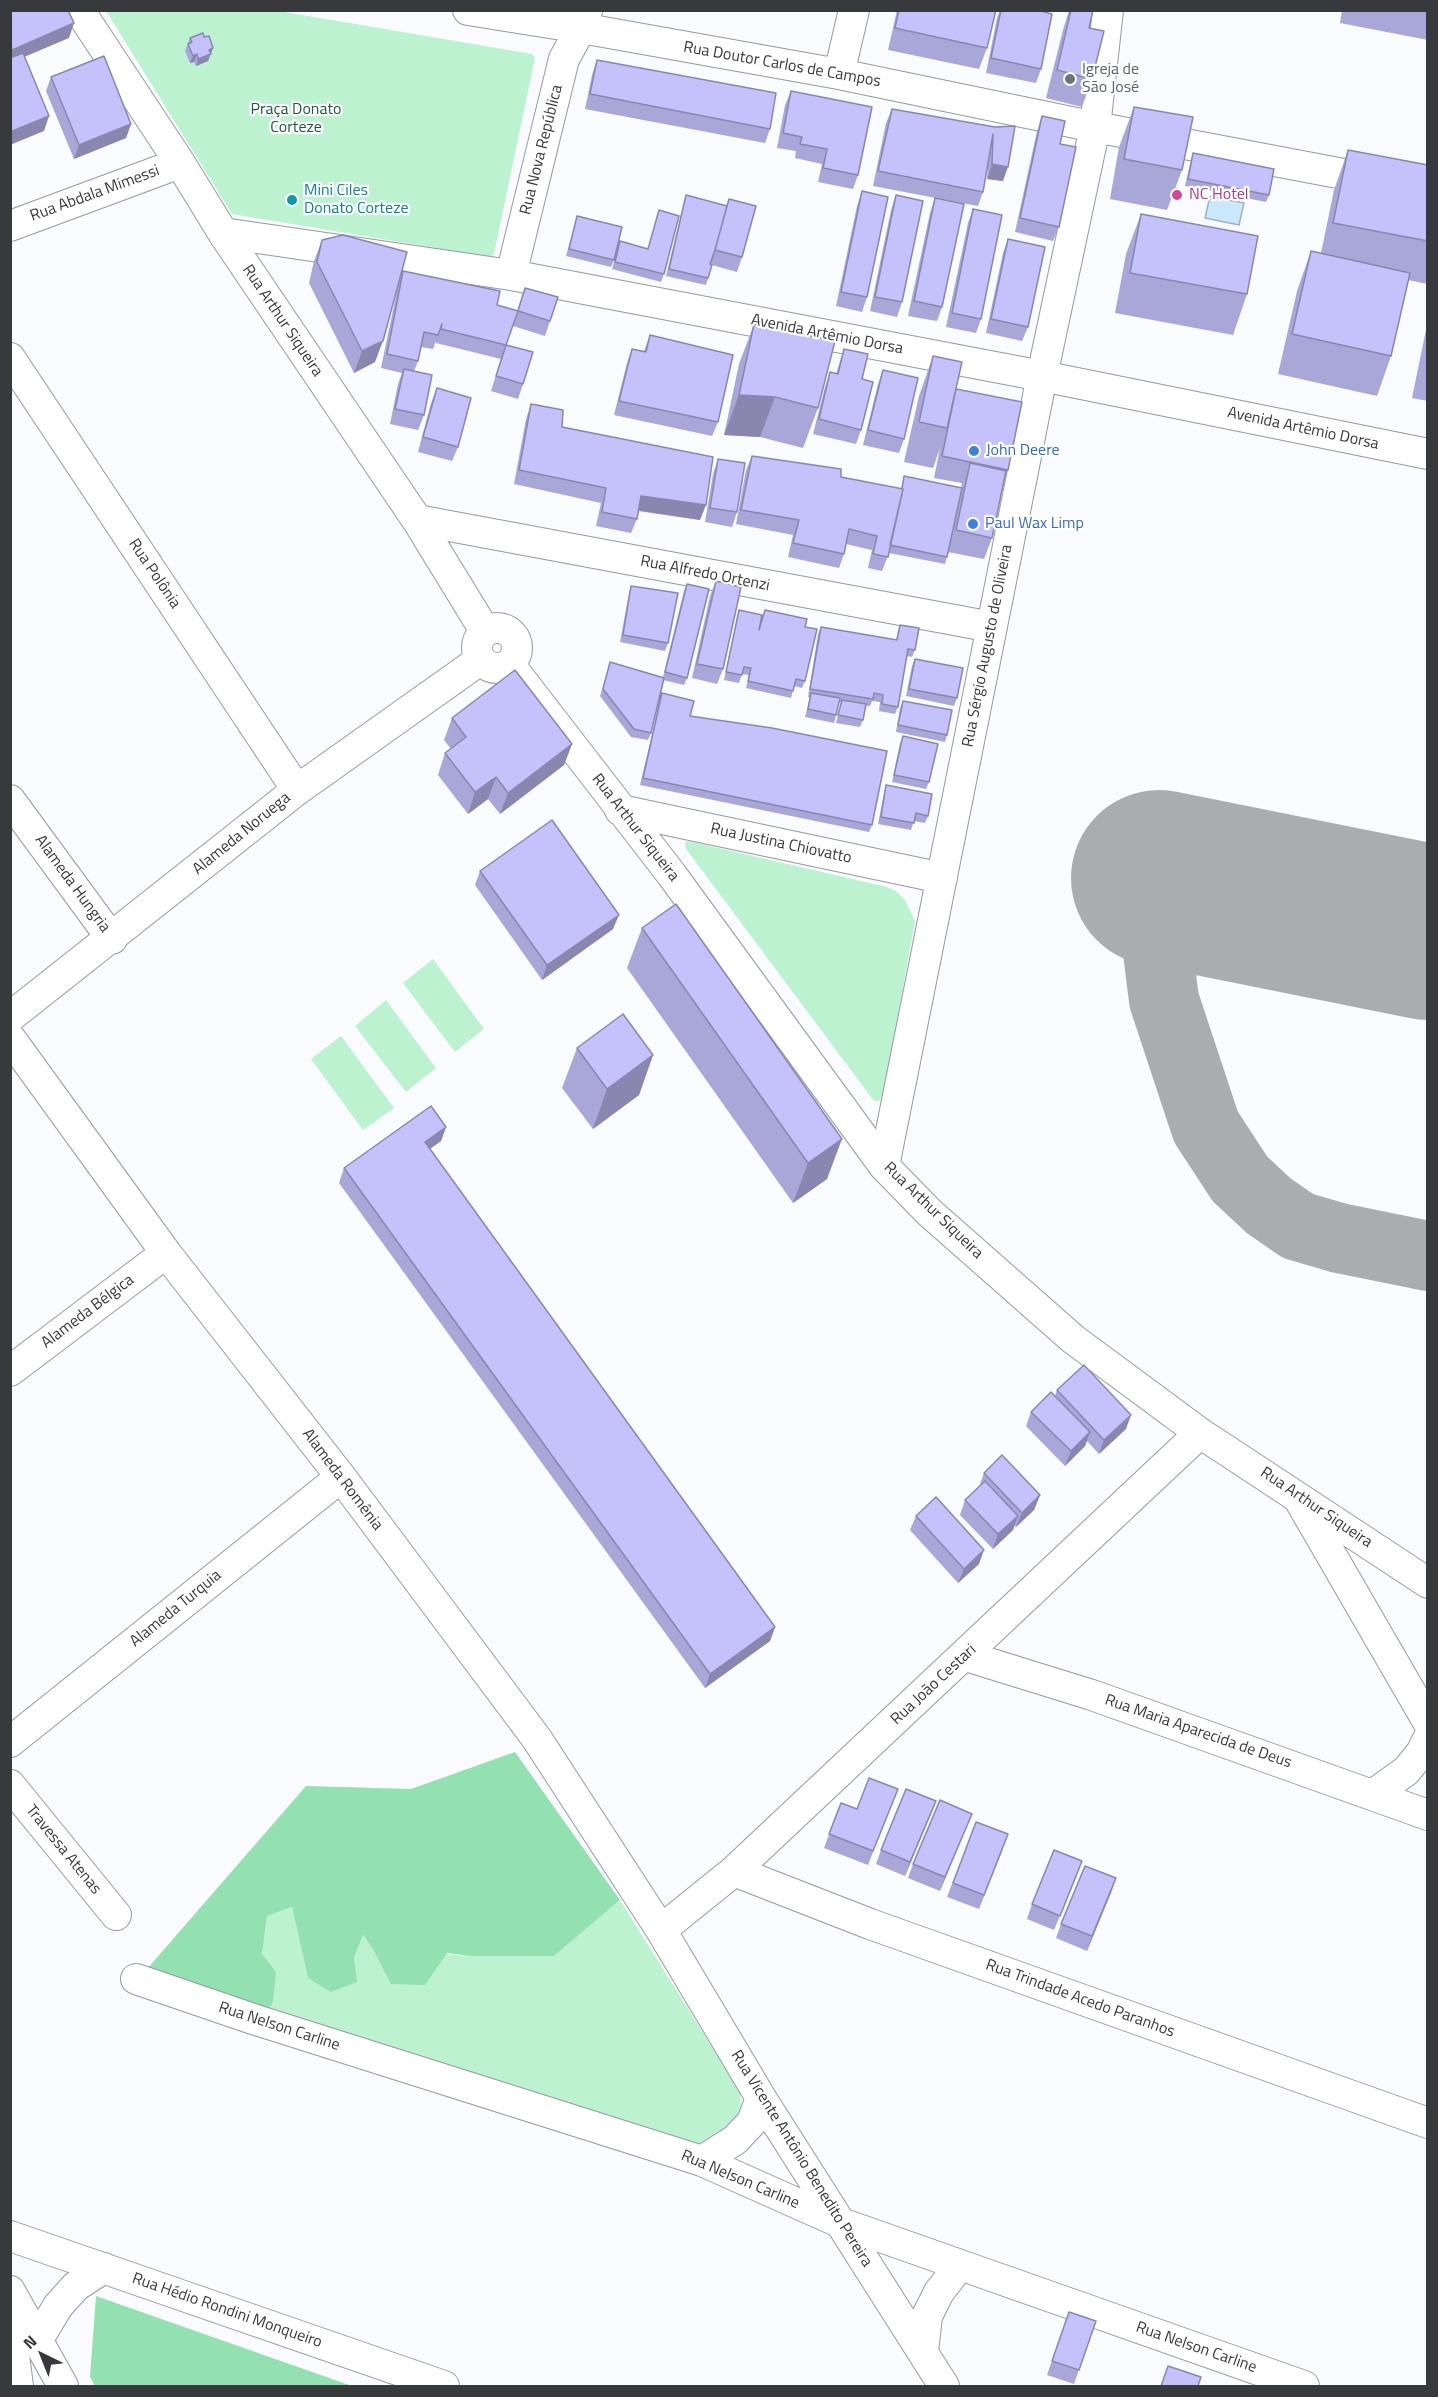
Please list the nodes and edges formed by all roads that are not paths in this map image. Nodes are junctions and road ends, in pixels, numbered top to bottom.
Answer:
1 (79, 10) edge
2 (468, 10) edge
3 (854, 10) edge
4 (1108, 10) edge
5 (584, 19) edge
6 (838, 74) junction
7 (1095, 127) junction
8 (180, 163) junction
9 (1428, 190) edge
10 (10, 225) edge
11 (223, 233) junction
12 (511, 275) junction
13 (10, 358) edge
14 (1042, 376) junction
15 (1428, 454) edge
16 (417, 520) junction
17 (992, 627) junction
18 (491, 652) junction
19 (297, 789) junction
20 (10, 800) edge
21 (620, 810) junction
22 (942, 878) junction
23 (112, 939) junction
24 (10, 1017) edge
25 (10, 1038) edge
26 (884, 1166) junction
27 (166, 1253) junction
28 (10, 1371) edge
29 (1200, 1433) junction
30 (341, 1477) junction
31 (1295, 1494) junction
32 (1428, 1583) edge
33 (966, 1656) junction
34 (1428, 1722) edge
35 (1428, 1739) edge
36 (10, 1742) edge
37 (10, 1785) edge
38 (1374, 1794) junction
39 (1428, 1815) edge
40 (734, 1871) junction
41 (116, 1915) dead end
42 (661, 1930) junction
43 (136, 1979) dead end
44 (761, 2098) junction
45 (1428, 2124) edge
46 (702, 2161) junction
47 (841, 2223) junction
48 (10, 2236) edge
49 (960, 2265) junction
50 (105, 2268) junction
51 (10, 2292) edge
52 (10, 2325) edge
53 (37, 2341) junction
54 (922, 2351) junction
55 (18, 2386) edge
56 (63, 2386) edge
57 (444, 2386) edge
58 (944, 2386) edge
59 (1304, 2386) edge

1 - 8 street, Rua Arthur Siqueira
2 - 5 street, Rua Doutor Carlos de Campos
3 - 6 street
4 - 7 street, Rua Sérgio Augusto de Oliveira
5 - 6 street, Rua Doutor Carlos de Campos
5 - 12 street, Rua Nova República
6 - 7 street, Rua Doutor Carlos de Campos
7 - 9 street, Rua Doutor Carlos de Campos
7 - 14 street, Rua Sérgio Augusto de Oliveira
8 - 10 street, Rua Abdala Mimessi
8 - 11 street, Rua Arthur Siqueira
11 - 12 street, Avenida Artêmio Dorsa
11 - 16 street, Rua Arthur Siqueira
12 - 14 street, Avenida Artêmio Dorsa
13 - 19 street, Rua Polônia
14 - 15 street, Avenida Artêmio Dorsa
14 - 17 street, Rua Sérgio Augusto de Oliveira
16 - 17 street, Rua Alfredo Ortenzi
16 - 18 street, Rua Arthur Siqueira
17 - 22 street, Rua Sérgio Augusto de Oliveira
18 - 19 street, Alameda Noruega
18 - 21 street, Rua Arthur Siqueira
19 - 23 street, Alameda Noruega
20 - 23 street, Alameda Hungria
21 - 22 street, Rua Justina Chiovatto
21 - 26 street, Rua Arthur Siqueira
22 - 26 street, Rua Sérgio Augusto de Oliveira
23 - 24 street, Alameda Noruega
25 - 27 street, Alameda Romênia
26 - 29 street, Rua Arthur Siqueira
27 - 28 street, Alameda Bélgica
27 - 30 street, Alameda Romênia
29 - 31 street, Rua Arthur Siqueira
29 - 33 street, Rua João Cestari
30 - 36 street, Alameda Turquia
30 - 42 street, Alameda Romênia
31 - 32 street, Rua Arthur Siqueira
31 - 34 street
33 - 38 street, Rua Maria Aparecida de Deus
33 - 40 street, Rua João Cestari
35 - 38 street
37 - 41 street, Travessa Atenas
38 - 39 street, Rua Maria Aparecida de Deus
40 - 42 street, Rua João Cestari
40 - 45 street, Rua Trindade Acedo Paranhos
42 - 44 street, Rua Vicente Antônio Benedito Pereira
43 - 46 street, Rua Nelson Carline
44 - 46 street
44 - 47 street, Rua Vicente Antônio Benedito Pereira
46 - 47 street, Rua Nelson Carline
47 - 49 street, Rua Nelson Carline
47 - 54 street, Rua Vicente Antônio Benedito Pereira
48 - 50 street, Rua Hédio Rondini Monqueiro
49 - 54 street
49 - 59 street, Rua Nelson Carline
50 - 53 street
50 - 57 street, Rua Hédio Rondini Monqueiro
51 - 53 street
52 - 55 street
53 - 56 street
54 - 58 street, Rua Vicente Antônio Benedito Pereira

